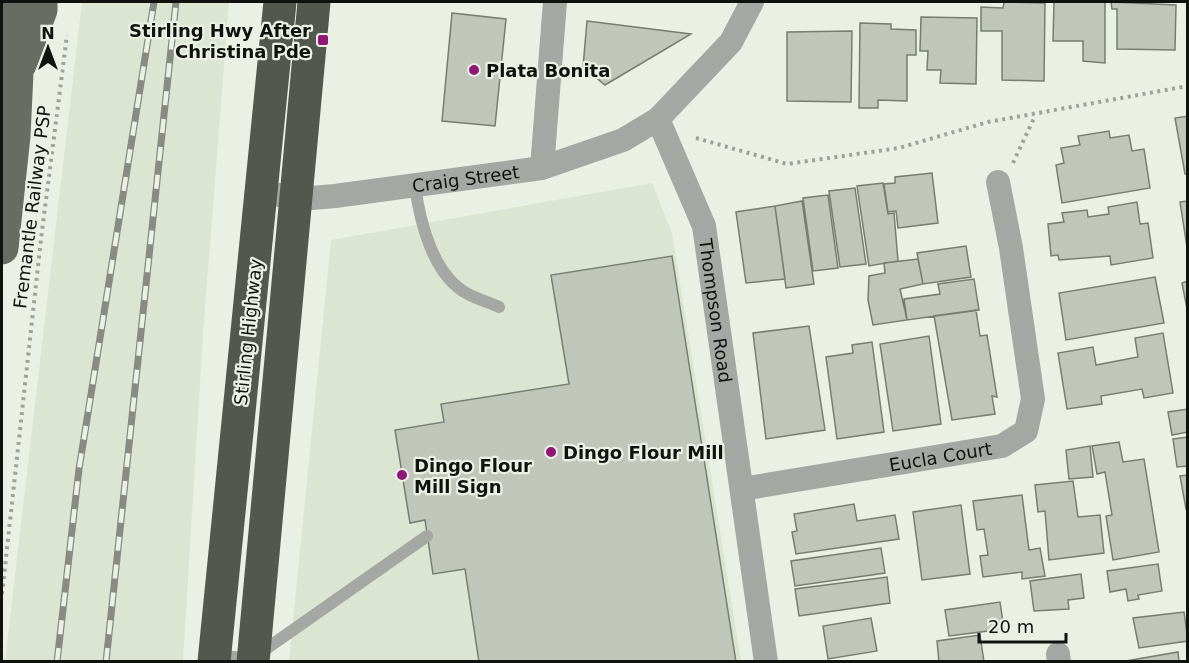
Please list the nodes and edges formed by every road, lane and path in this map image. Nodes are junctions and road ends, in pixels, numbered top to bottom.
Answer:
1 (12, 2) edge
2 (41, 2) edge
3 (280, 2) edge
4 (314, 2) edge
5 (555, 2) edge
6 (752, 2) edge
7 (68, 25) dead end
8 (17, 73) junction
9 (1188, 86) edge
10 (1035, 115) junction
11 (658, 119) junction
12 (542, 168) junction
13 (998, 182) joint
14 (415, 186) junction
15 (262, 193) junction
16 (295, 196) junction
17 (2, 248) edge
18 (499, 307) dead end
19 (742, 489) junction
20 (427, 536) dead end
21 (2, 594) edge
22 (214, 659) edge
23 (253, 660) edge
24 (766, 662) edge

1 - 8 main road
2 - 8 main road
3 - 15 highway, Stirling Highway
4 - 16 highway, Stirling Highway
5 - 12 street
6 - 11 street
7 - 21 path, Fremantle Railway PSP
8 - 17 main road
9 - 10 path
10 - 11 path
10 - 13 path
11 - 12 street, Craig Street
11 - 19 street, Thompson Road
12 - 14 street, Craig Street
13 - 19 street, Eucla Court
14 - 16 street, Craig Street
14 - 18 lane
15 - 16 street, Craig Street
15 - 22 highway, Stirling Highway
16 - 23 highway, Stirling Highway
19 - 24 street, Thompson Road
20 - 23 lane
22 - 23 lane

